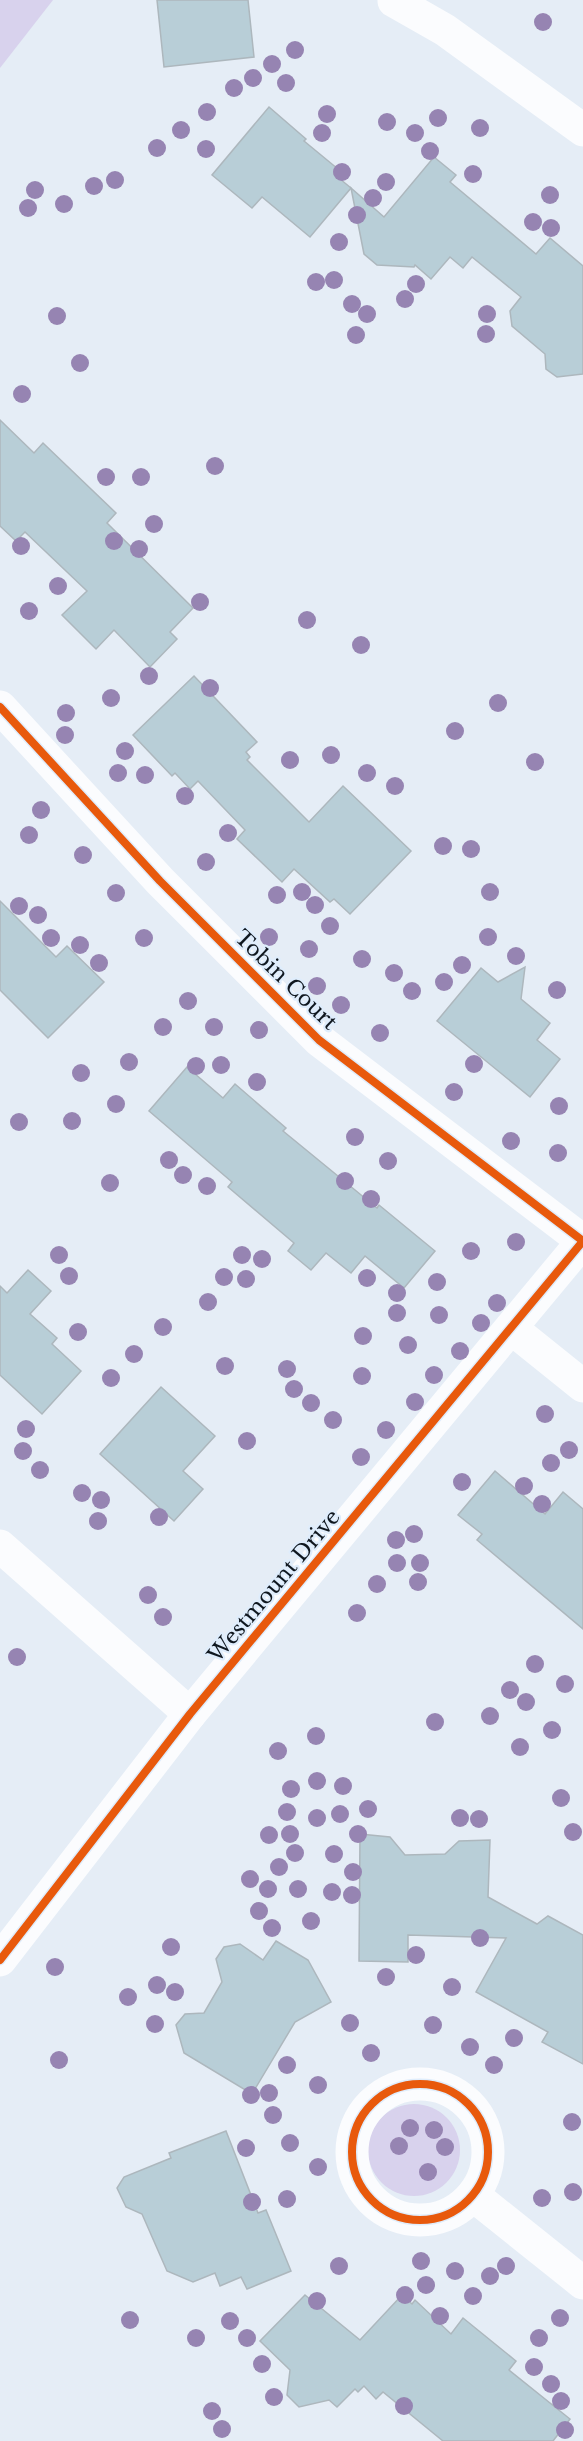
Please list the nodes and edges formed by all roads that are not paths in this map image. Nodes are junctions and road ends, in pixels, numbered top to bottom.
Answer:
1 (394, 1) edge
2 (583, 130) edge
3 (0, 707) edge
4 (583, 1241) edge
5 (511, 1328) junction
6 (583, 1386) edge
7 (0, 1546) edge
8 (190, 1714) junction
9 (0, 1960) edge
10 (473, 2195) junction
11 (583, 2283) edge

1 - 2 street
3 - 4 street, Tobin Court
4 - 5 street, Westmount Drive
5 - 6 street
5 - 8 street, Westmount Drive
7 - 8 street
8 - 9 street, Westmount Drive
10 - 10 street
10 - 11 street

